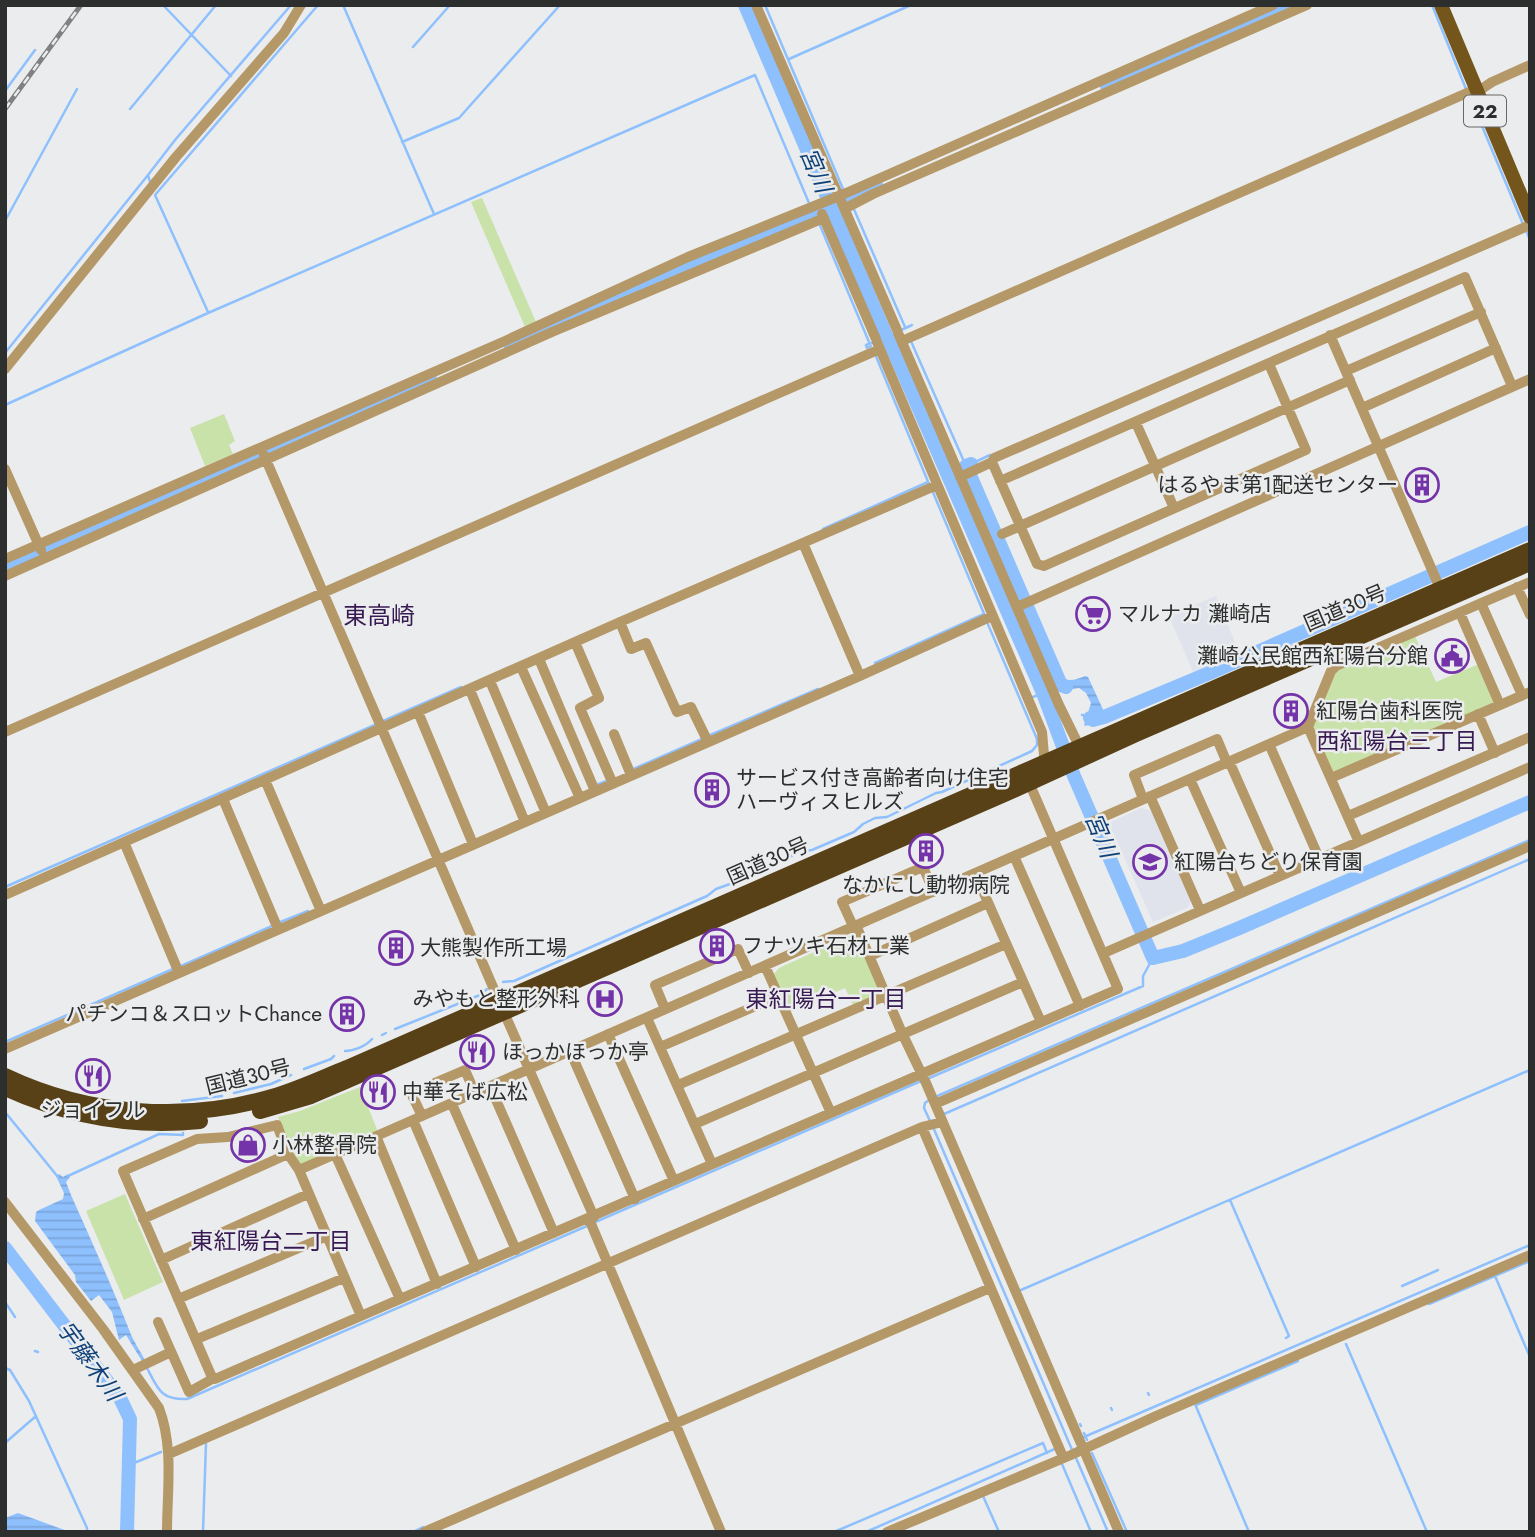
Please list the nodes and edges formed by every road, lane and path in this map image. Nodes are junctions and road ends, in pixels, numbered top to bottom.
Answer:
1 (300, 5) edge
2 (756, 5) edge
3 (1273, 5) edge
4 (1307, 5) edge
5 (1441, 5) edge
6 (1530, 65) edge
7 (1472, 92) junction
8 (845, 200) junction
9 (820, 212) junction
10 (1527, 225) edge
11 (1480, 312) junction
12 (1330, 335) junction
13 (903, 336) junction
14 (876, 347) junction
15 (1496, 348) junction
16 (1269, 364) junction
17 (5, 369) edge
18 (1348, 375) junction
19 (1530, 379) edge
20 (1512, 386) junction
21 (1288, 407) junction
22 (1362, 408) junction
23 (1136, 423) junction
24 (1379, 447) junction
25 (263, 453) junction
26 (992, 462) junction
27 (1155, 466) junction
28 (5, 469) edge
29 (966, 474) junction
30 (1000, 481) junction
31 (933, 486) junction
32 (1174, 508) junction
33 (1020, 525) junction
34 (1002, 534) dead end
35 (803, 543) junction
36 (1530, 550) edge
37 (42, 551) junction
38 (5, 559) edge
39 (1530, 563) edge
40 (5, 576) edge
41 (1530, 582) edge
42 (1438, 585) junction
43 (1517, 587) junction
44 (322, 591) junction
45 (1481, 603) junction
46 (1023, 604) junction
47 (1460, 612) junction
48 (1530, 615) edge
49 (988, 618) junction
50 (620, 622) junction
51 (575, 642) junction
52 (539, 659) junction
53 (521, 667) junction
54 (859, 673) junction
55 (490, 681) junction
56 (470, 690) junction
57 (1526, 693) edge
58 (1500, 705) junction
59 (418, 712) junction
60 (1478, 714) junction
61 (379, 725) junction
62 (1308, 727) junction
63 (5, 732) edge
64 (614, 734) dead end
65 (1530, 737) edge
66 (706, 739) junction
67 (1269, 744) junction
68 (1495, 752) junction
69 (1080, 753) junction
70 (1228, 762) junction
71 (1052, 765) junction
72 (1530, 766) edge
73 (630, 772) junction
74 (1027, 777) junction
75 (1331, 778) junction
76 (1189, 779) junction
77 (265, 780) junction
78 (612, 781) junction
79 (594, 788) junction
80 (578, 795) junction
81 (1146, 798) junction
82 (223, 799) junction
83 (544, 810) junction
84 (1348, 816) junction
85 (524, 819) junction
86 (1055, 839) junction
87 (472, 841) junction
88 (1358, 841) junction
89 (124, 842) junction
90 (1530, 846) edge
91 (1014, 856) junction
92 (1319, 858) junction
93 (438, 860) junction
94 (975, 873) junction
95 (1280, 876) junction
96 (934, 891) junction
97 (1241, 893) junction
98 (5, 895) edge
99 (988, 903) junction
100 (319, 908) junction
101 (1200, 910) junction
102 (277, 926) junction
103 (854, 926) junction
104 (1006, 944) junction
105 (1104, 953) junction
106 (870, 956) junction
107 (765, 966) junction
108 (749, 972) junction
109 (179, 973) junction
110 (1023, 982) junction
111 (886, 994) junction
112 (779, 996) junction
113 (1080, 1006) junction
114 (501, 1007) junction
115 (666, 1009) junction
116 (647, 1018) junction
117 (1041, 1023) junction
118 (902, 1033) junction
119 (608, 1034) junction
120 (796, 1034) junction
121 (660, 1047) junction
122 (5, 1049) edge
123 (570, 1051) junction
124 (529, 1068) junction
125 (812, 1072) junction
126 (5, 1076) edge
127 (924, 1078) junction
128 (678, 1085) junction
129 (490, 1086) junction
130 (5, 1088) edge
131 (475, 1093) junction
132 (934, 1100) junction
133 (452, 1104) junction
134 (831, 1113) junction
135 (418, 1118) junction
136 (695, 1124) junction
137 (932, 1125) junction
138 (376, 1136) junction
139 (288, 1154) junction
140 (335, 1154) junction
141 (712, 1164) junction
142 (299, 1170) junction
143 (674, 1181) junction
144 (309, 1194) junction
145 (635, 1199) junction
146 (5, 1202) edge
147 (143, 1219) junction
148 (592, 1221) junction
149 (555, 1234) junction
150 (325, 1237) junction
151 (516, 1250) junction
152 (1530, 1255) edge
153 (161, 1259) junction
154 (606, 1261) junction
155 (476, 1267) junction
156 (344, 1278) junction
157 (437, 1284) junction
158 (990, 1288) junction
159 (178, 1299) junction
160 (400, 1300) junction
161 (361, 1316) junction
162 (158, 1322) dead end
163 (197, 1339) junction
164 (171, 1352) junction
165 (141, 1366) junction
166 (214, 1378) junction
167 (674, 1420) junction
168 (1068, 1451) junction
169 (169, 1454) junction
170 (167, 1532) edge
171 (424, 1532) edge
172 (721, 1532) edge
173 (887, 1532) edge
174 (1119, 1532) edge

1 - 17 street
2 - 8 street
3 - 8 street
4 - 8 street
5 - 7 main road, 22
6 - 7 street
7 - 10 main road, 22
7 - 13 street
8 - 9 street
8 - 13 street
9 - 14 street
9 - 25 street
9 - 25 street
10 - 26 street
11 - 12 street
11 - 15 street
11 - 18 street
12 - 16 street
12 - 18 street
13 - 29 street
14 - 31 street
14 - 44 street
15 - 20 street
15 - 22 street
16 - 21 street
16 - 23 street
18 - 21 street
18 - 22 street
19 - 20 street
20 - 24 street
21 - 27 street
21 - 32 street
22 - 24 street
23 - 27 street
23 - 30 street
24 - 42 street
24 - 46 street
25 - 37 street
25 - 44 street
26 - 29 street
26 - 30 street
27 - 32 street
27 - 33 street
28 - 37 street
29 - 46 street
30 - 33 street
31 - 35 street
31 - 49 street
32 - 33 street
33 - 34 street
35 - 50 street
35 - 54 street
36 - 42 highway, 国道30号
37 - 38 street
37 - 40 street
39 - 42 highway, 国道30号
41 - 43 street
42 - 69 highway, 国道30号
43 - 45 street
43 - 48 street
44 - 61 street
44 - 63 street
45 - 47 street
45 - 57 street
46 - 69 street
47 - 58 street
47 - 62 street
49 - 54 street
49 - 71 street
50 - 51 street
50 - 66 street
51 - 52 street
51 - 78 street
52 - 53 street
52 - 79 street
53 - 55 street
53 - 80 street
54 - 66 street
55 - 56 street
55 - 83 street
56 - 59 street
56 - 85 street
57 - 58 street
58 - 60 street
59 - 61 street
59 - 87 street
60 - 68 street
60 - 75 street
61 - 77 street
61 - 93 street
62 - 67 street
62 - 75 street
64 - 73 street
65 - 68 street
66 - 73 street
67 - 70 street
67 - 92 street
68 - 84 street
69 - 71 highway, 国道30号
70 - 76 street
70 - 81 street
70 - 95 street
71 - 74 highway, 国道30号
72 - 88 street
73 - 78 street
74 - 86 street
74 - 114 highway, 国道30号
75 - 84 street
76 - 81 street
76 - 97 street
77 - 82 street
77 - 100 street
78 - 79 street
79 - 80 street
80 - 83 street
81 - 86 street
81 - 101 street
82 - 89 street
82 - 102 street
83 - 85 street
84 - 88 street
85 - 87 street
86 - 91 street
86 - 105 street
87 - 93 street
88 - 92 street
89 - 98 street
89 - 109 street
90 - 132 street
91 - 94 street
91 - 113 street
92 - 95 street
93 - 100 street
93 - 114 street
94 - 96 street
94 - 99 street
95 - 97 street
96 - 103 street
96 - 103 street
97 - 101 street
99 - 104 street
99 - 106 street
100 - 102 street
101 - 105 street
102 - 109 street
103 - 106 street
103 - 107 street
104 - 110 street
104 - 111 street
105 - 113 street
106 - 111 street
107 - 108 street
107 - 112 street
108 - 115 street
108 - 115 street
109 - 122 street
110 - 117 street
110 - 118 street
111 - 118 street
111 - 120 street
112 - 120 street
112 - 121 street
113 - 117 street
114 - 124 street
114 - 126 highway, 国道30号
114 - 130 highway, 国道30号
115 - 116 street
116 - 119 street
116 - 121 street
117 - 127 street
118 - 125 street
118 - 127 street
119 - 123 street
119 - 143 street
120 - 125 street
120 - 128 street
121 - 128 street
123 - 124 street
123 - 145 street
124 - 129 street
124 - 148 street
125 - 134 street
125 - 136 street
127 - 132 street
127 - 134 street
128 - 136 street
129 - 131 street
129 - 149 street
131 - 133 street
131 - 135 street
132 - 137 street
133 - 135 street
133 - 151 street
134 - 141 street
135 - 138 street
135 - 155 street
136 - 141 street
137 - 154 street
137 - 158 street
137 - 168 street
138 - 140 street
138 - 157 street
139 - 142 street
139 - 147 street
139 - 147 street
140 - 142 street
140 - 160 street
141 - 143 street
142 - 144 street
143 - 145 street
144 - 150 street
144 - 153 street
145 - 148 street
146 - 165 street
147 - 153 street
148 - 149 street
148 - 154 street
149 - 151 street
150 - 156 street
150 - 159 street
151 - 155 street
152 - 168 street
153 - 159 street
154 - 167 street
154 - 169 street
155 - 157 street
156 - 161 street
156 - 163 street
157 - 160 street
158 - 167 street
158 - 168 street
159 - 163 street
160 - 161 street
161 - 166 street
162 - 164 street
163 - 166 street
164 - 165 street
164 - 166 street
165 - 169 street
167 - 171 street
167 - 172 street
168 - 173 street
168 - 174 street
169 - 170 street

